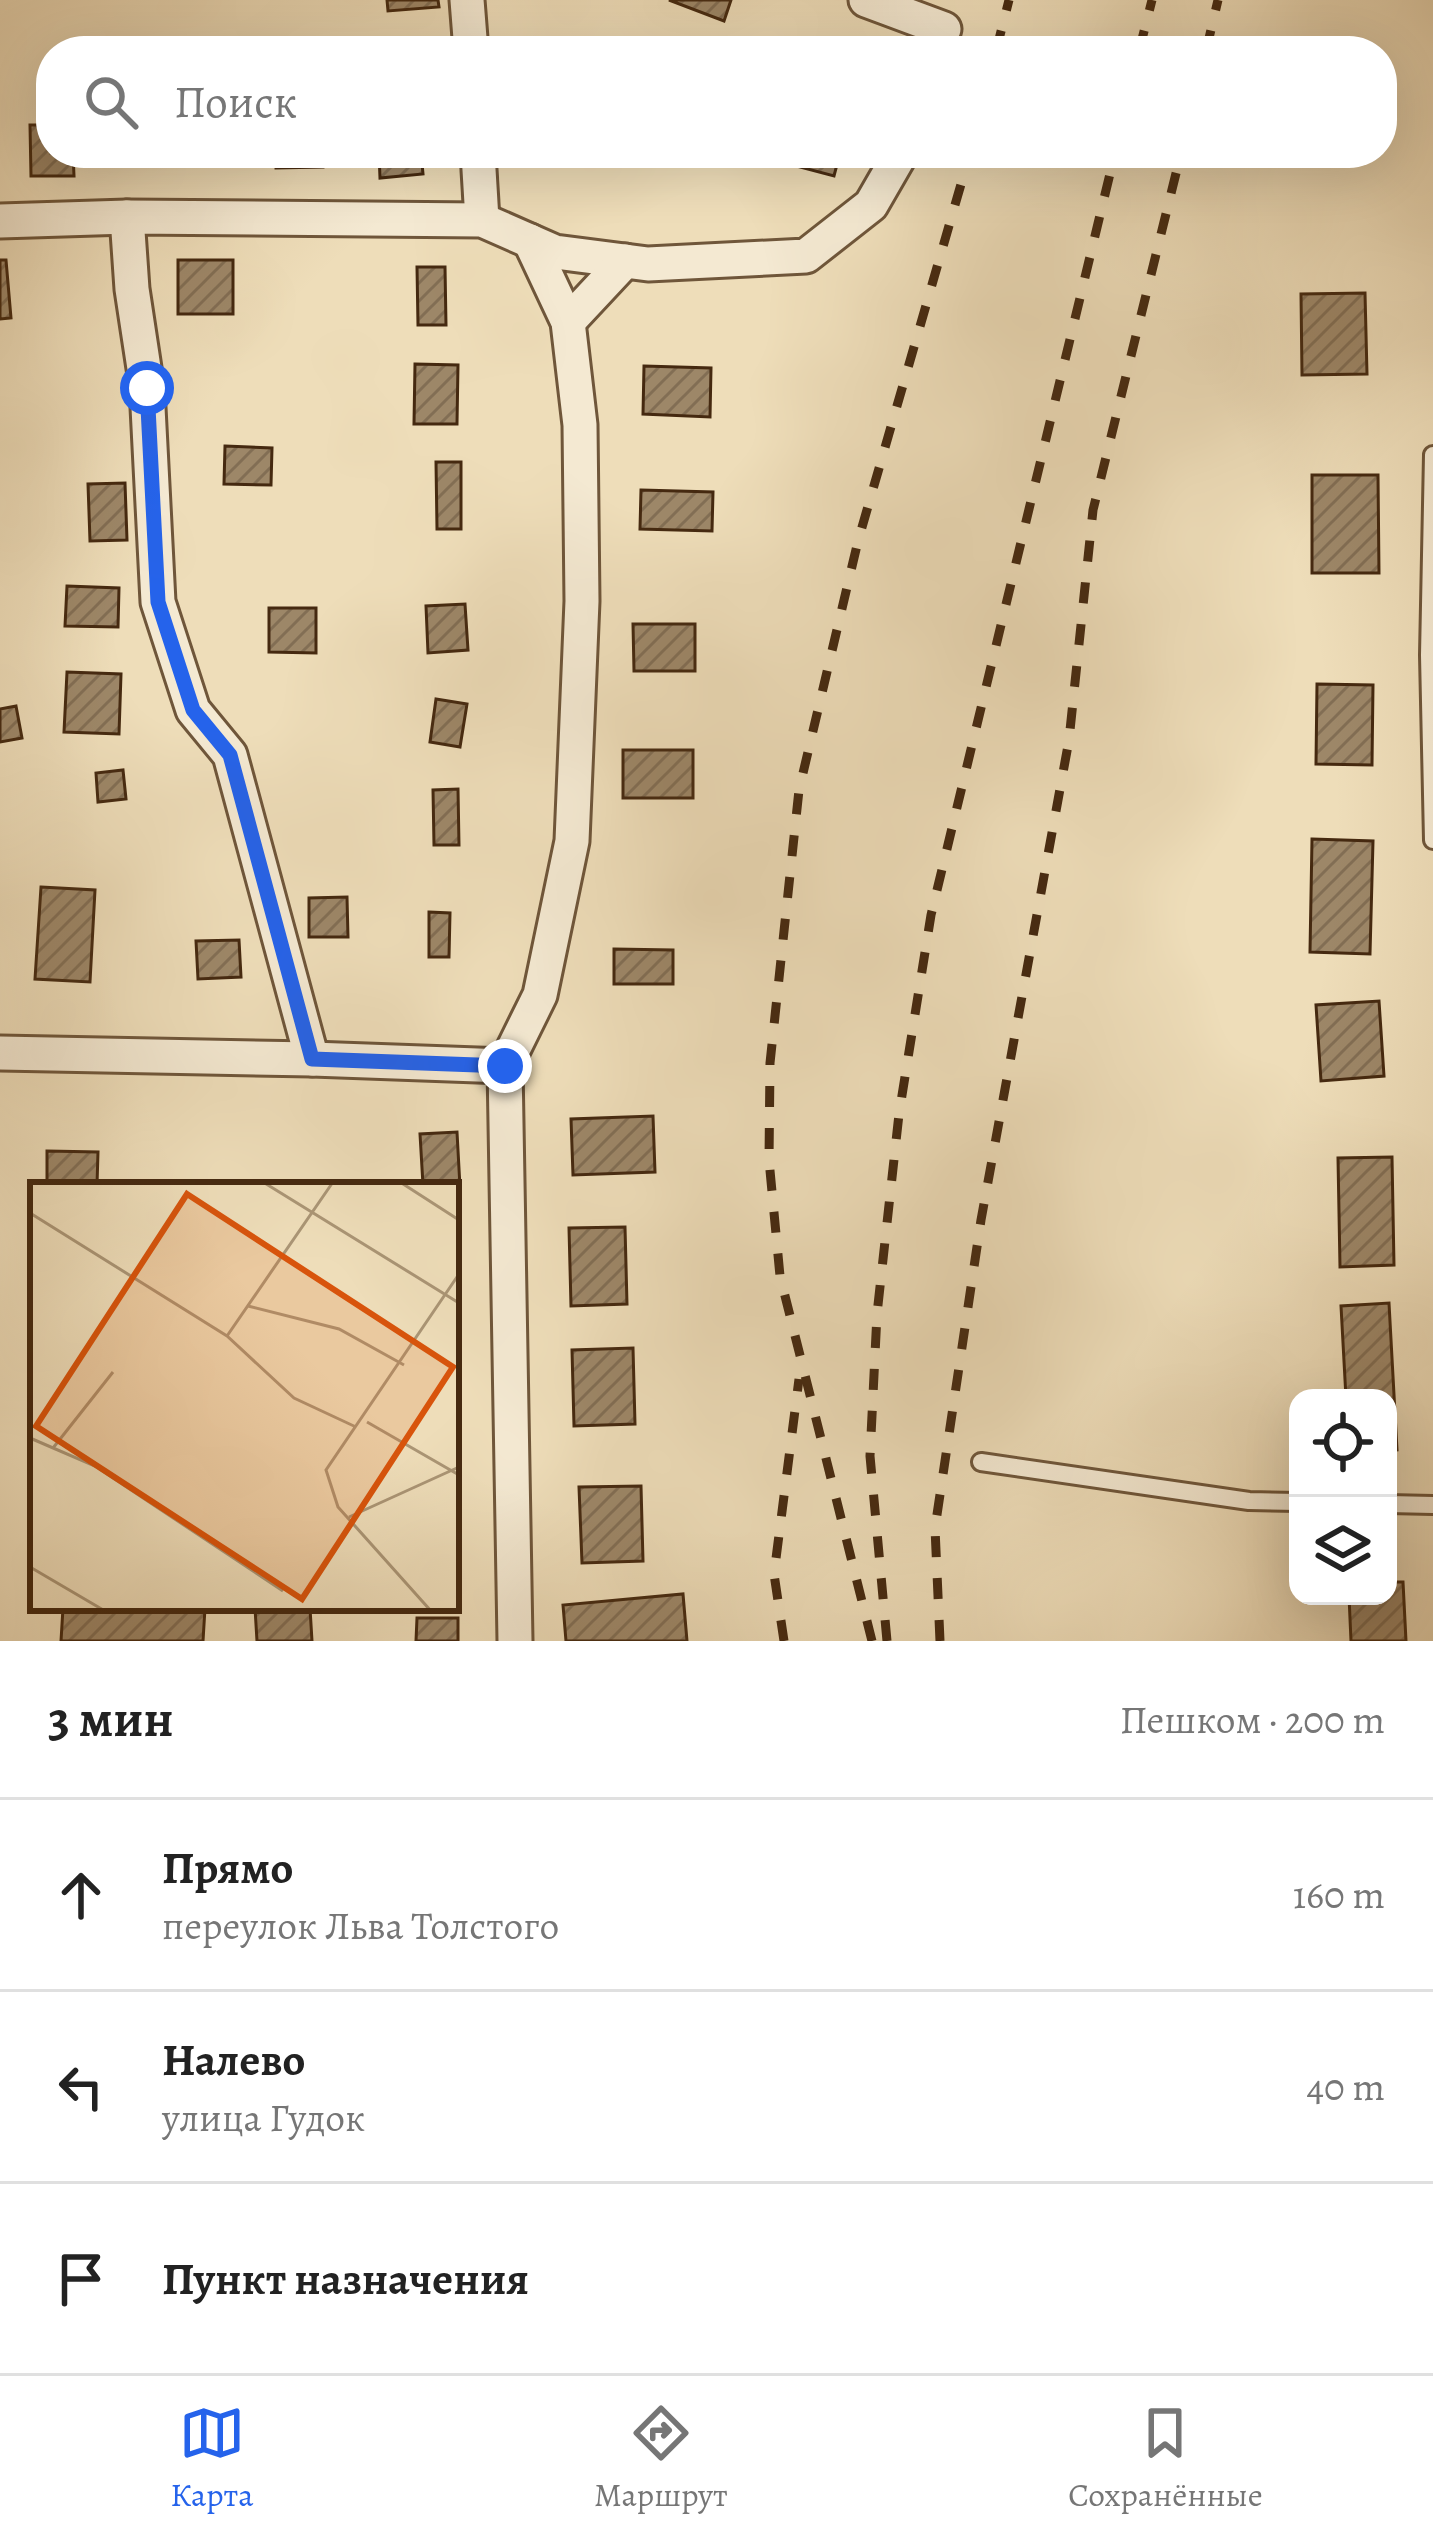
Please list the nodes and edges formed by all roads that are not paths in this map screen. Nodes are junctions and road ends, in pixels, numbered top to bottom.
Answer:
1 (467, 0) edge
2 (866, 0) edge
3 (946, 26) edge
4 (470, 36) edge
5 (479, 168) edge
6 (892, 168) edge
7 (127, 217) junction
8 (482, 220) junction
9 (0, 221) edge
10 (530, 241) junction
11 (625, 261) junction
12 (568, 322) junction
13 (1433, 455) edge
14 (1433, 840) edge
15 (0, 1053) edge
16 (312, 1059) junction
17 (505, 1066) junction
18 (981, 1462) dead end
19 (1289, 1502) edge
20 (1397, 1504) edge
21 (1433, 1505) edge
22 (515, 1641) edge

1 - 4 street
2 - 3 street
5 - 8 street
6 - 11 street
7 - 8 street
7 - 9 street
7 - 16 street
8 - 10 street
10 - 11 street
10 - 12 street
11 - 12 street
12 - 17 street
13 - 14 lane
15 - 16 street
16 - 17 street
17 - 22 street
18 - 19 lane
20 - 21 lane

